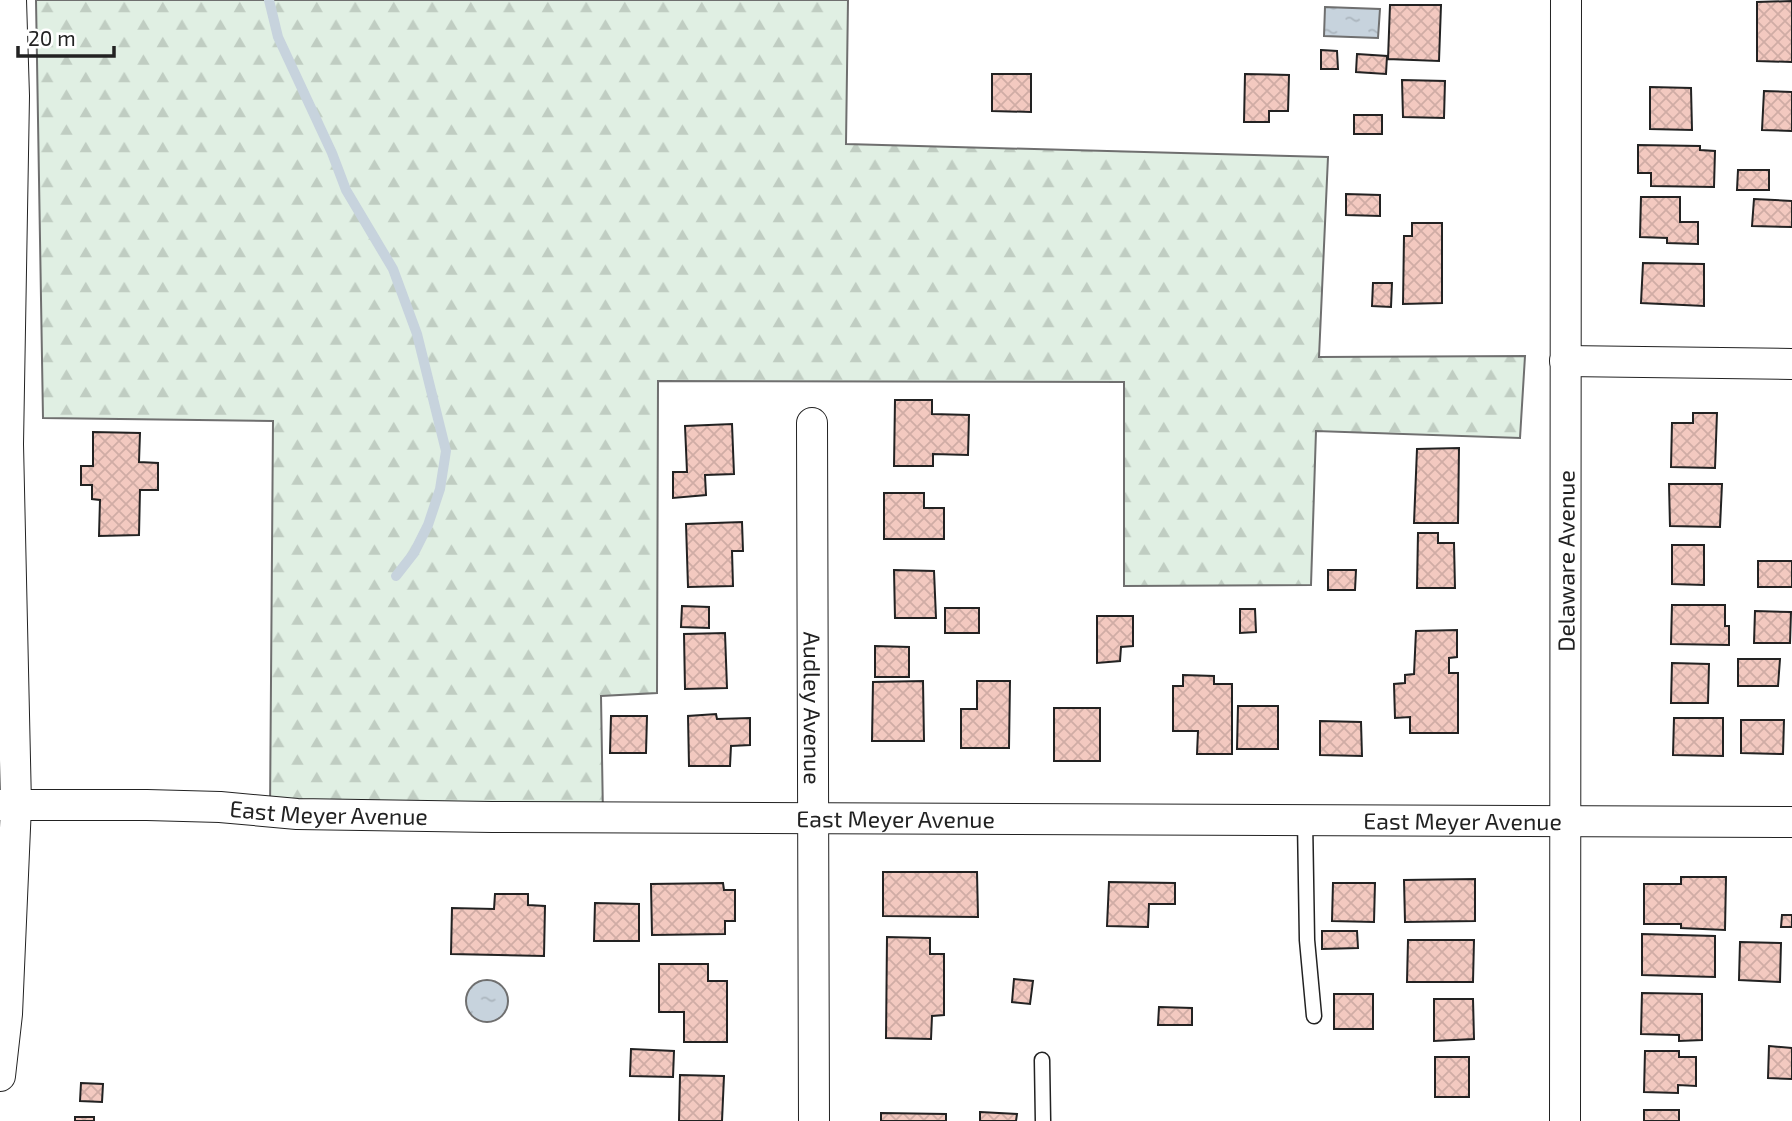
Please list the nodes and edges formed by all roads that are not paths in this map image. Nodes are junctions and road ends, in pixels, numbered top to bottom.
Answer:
1 (11, 0) edge
2 (1566, 0) edge
3 (1565, 361) junction
4 (1792, 364) edge
5 (812, 423) dead end
6 (8, 805) edge
7 (814, 818) junction
8 (1305, 820) junction
9 (1566, 822) junction
10 (1792, 822) edge
11 (1314, 1016) dead end
12 (1042, 1060) dead end
13 (0, 1076) edge
14 (814, 1121) edge
15 (1043, 1121) edge
16 (1565, 1121) edge

1 - 6 street
2 - 3 street, Delaware Avenue
3 - 4 street
3 - 9 street, Delaware Avenue
5 - 7 street, Audley Avenue
6 - 7 street, East Meyer Avenue
6 - 13 street
7 - 8 street, East Meyer Avenue
7 - 14 street, Audley Avenue
8 - 9 street, East Meyer Avenue
8 - 11 lane
9 - 10 street, East Meyer Avenue
9 - 16 street, Delaware Avenue
12 - 15 lane

